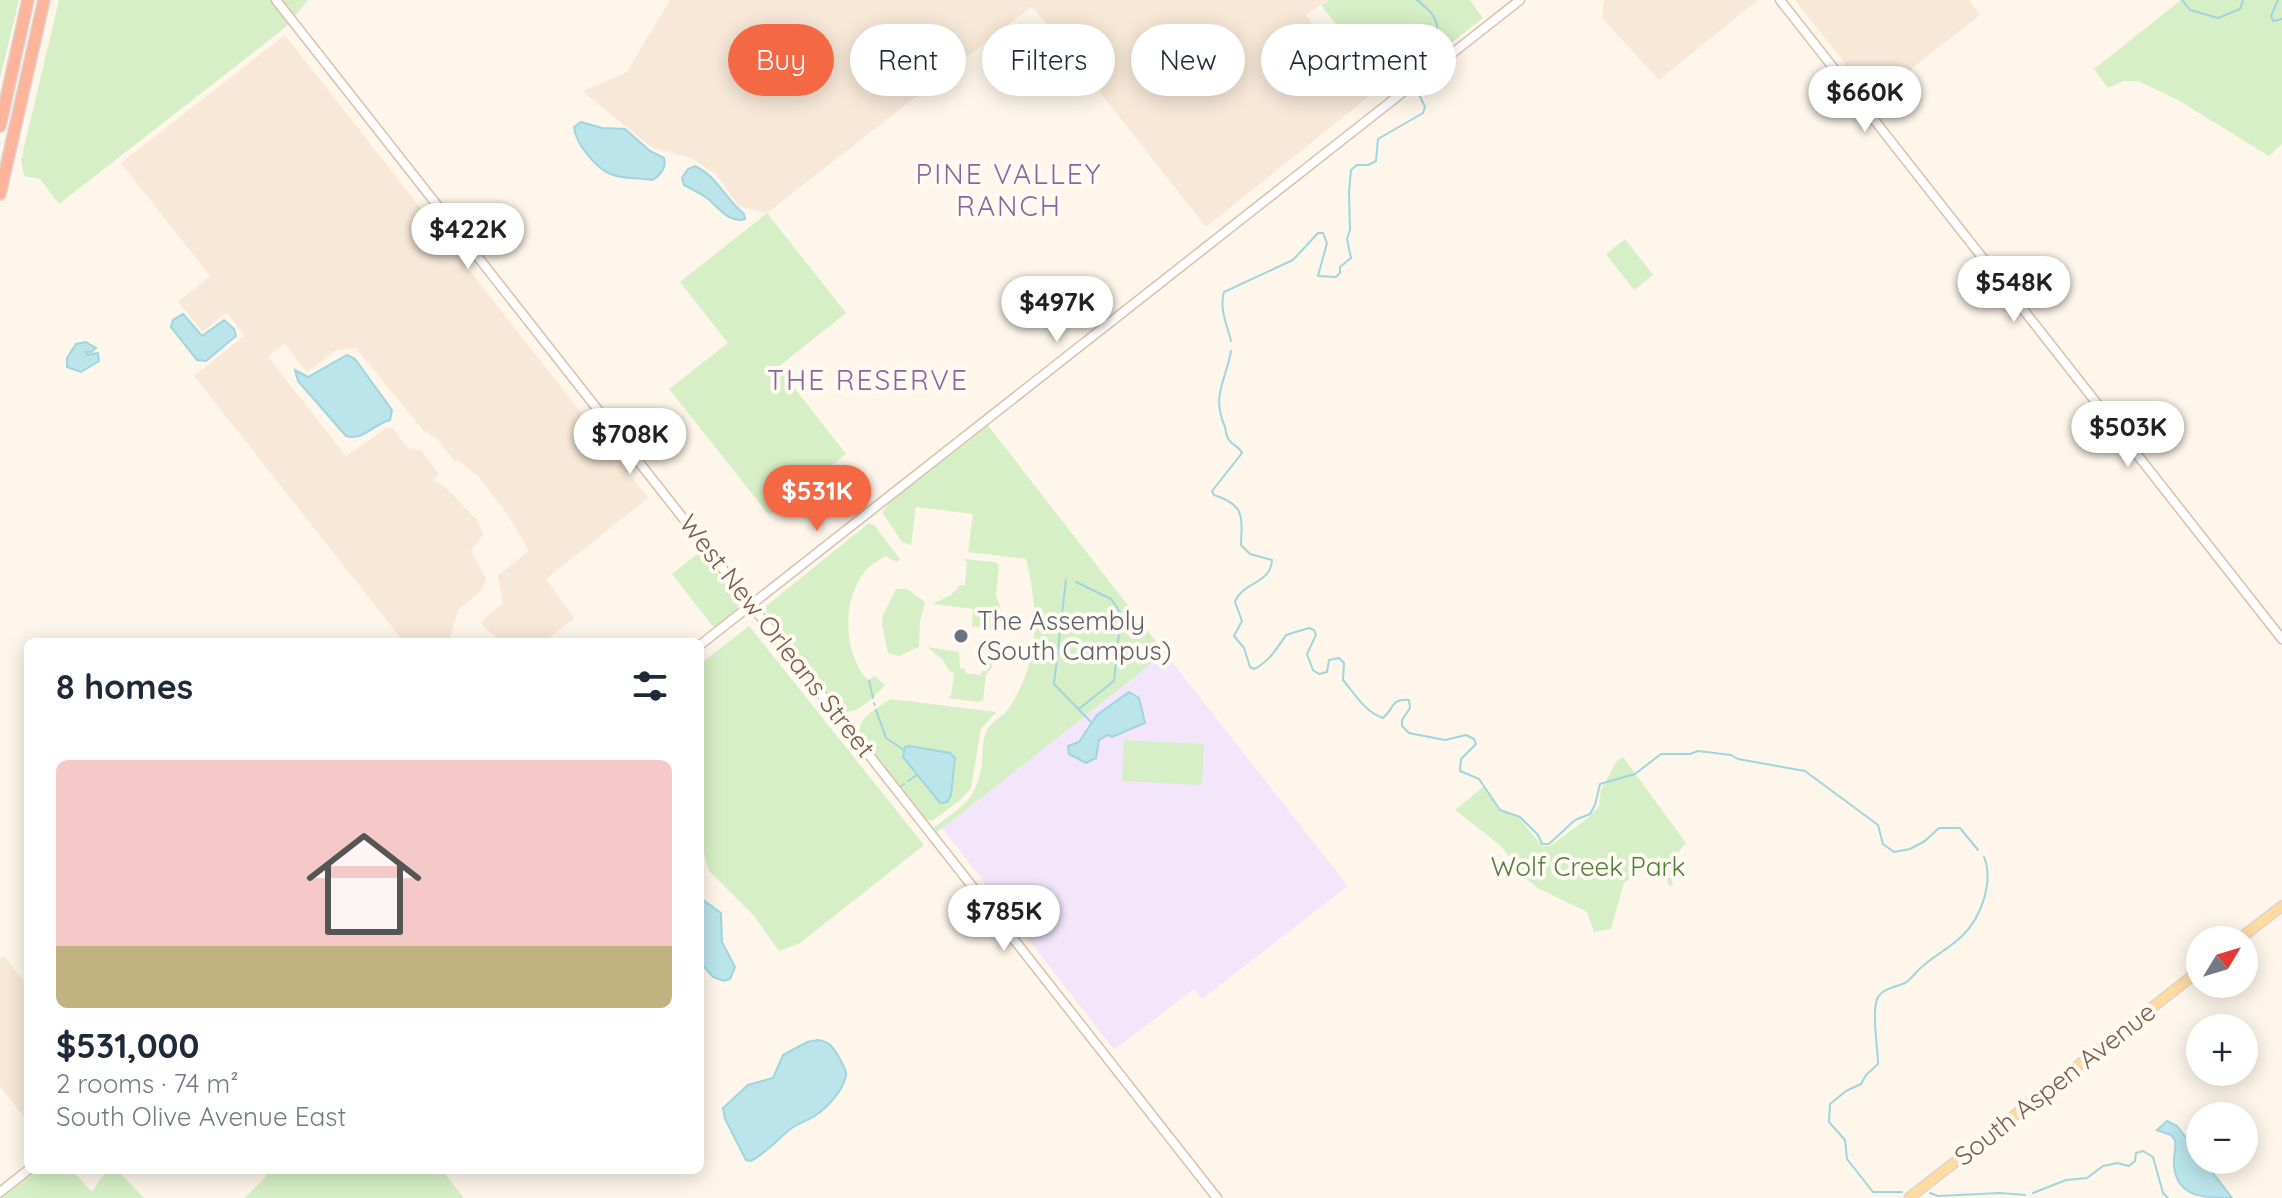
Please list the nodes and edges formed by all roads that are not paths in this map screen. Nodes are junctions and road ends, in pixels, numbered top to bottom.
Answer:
1 (28, 0) edge
2 (44, 0) edge
3 (276, 0) edge
4 (1520, 0) edge
5 (1780, 0) edge
6 (0, 126) edge
7 (0, 194) edge
8 (752, 604) junction
9 (2282, 639) edge
10 (704, 642) edge
11 (2282, 906) edge
12 (2256, 926) edge
13 (2186, 981) edge
14 (24, 1173) edge
15 (0, 1192) edge
16 (1217, 1198) edge
17 (1909, 1198) edge

1 - 6 highway
2 - 7 highway
3 - 8 street, West New Orleans Street
4 - 8 street
5 - 9 street
8 - 10 street
8 - 16 street, West New Orleans Street
11 - 12 main road
13 - 17 main road, South Aspen Avenue
14 - 15 street

